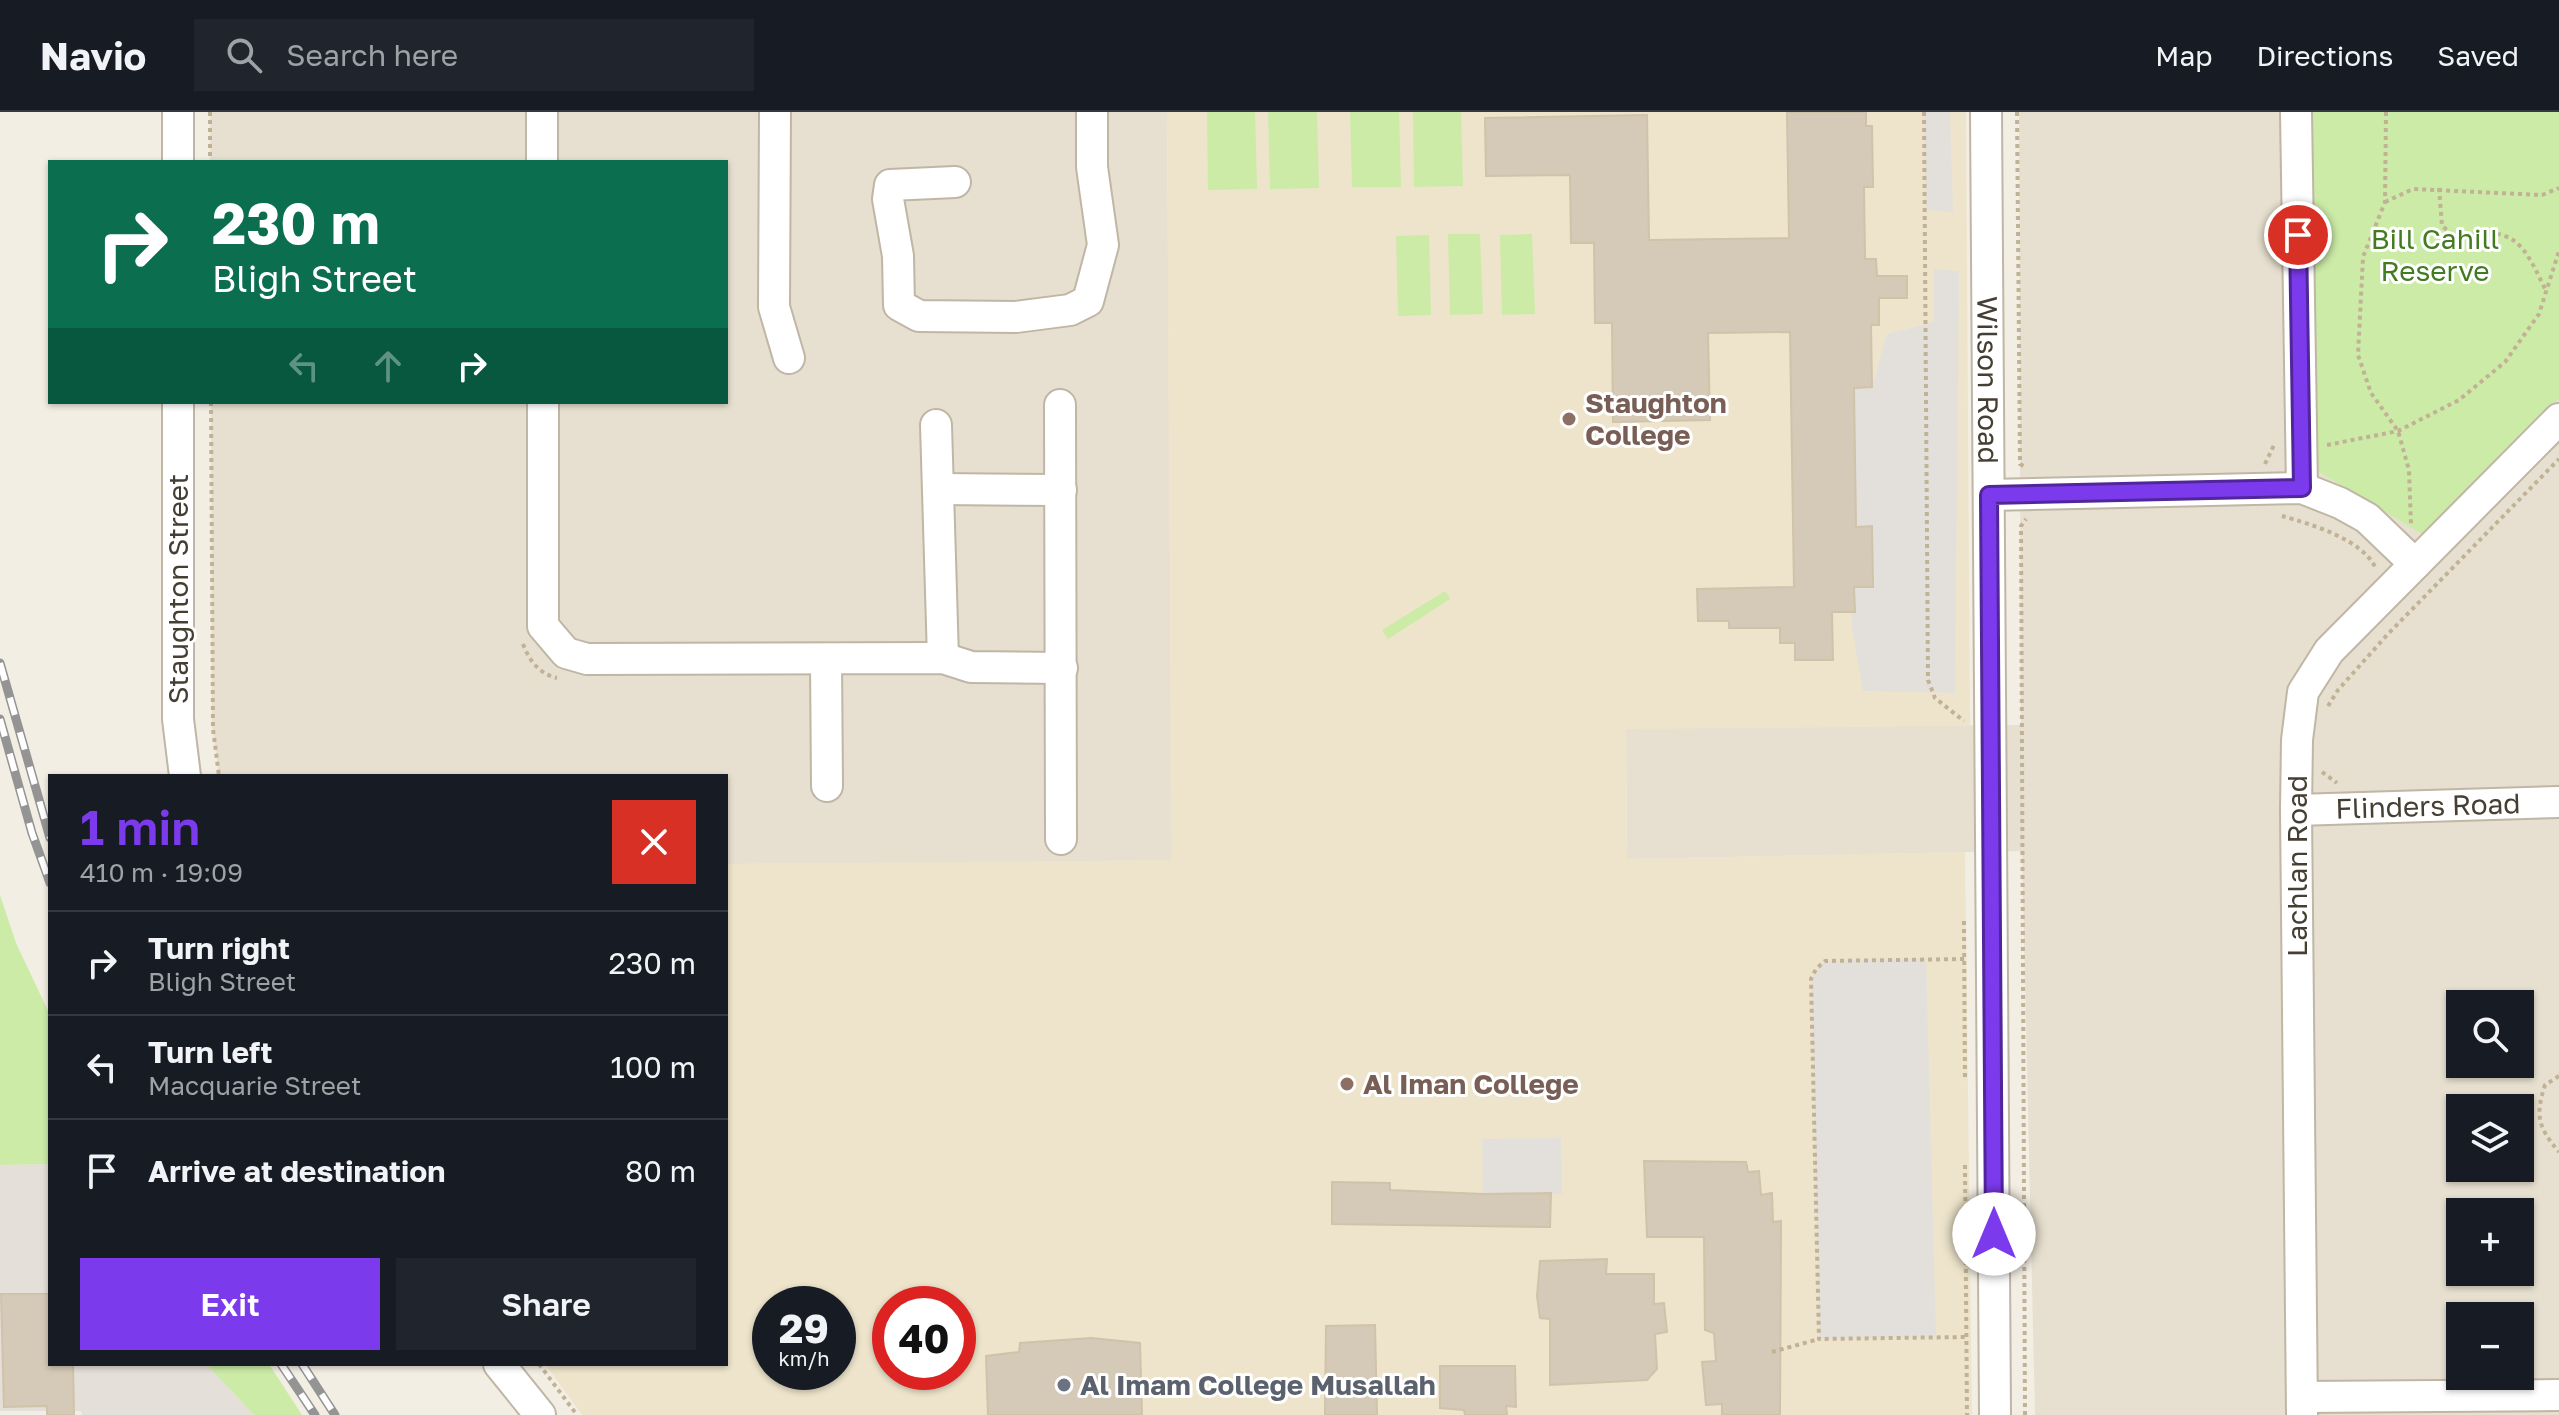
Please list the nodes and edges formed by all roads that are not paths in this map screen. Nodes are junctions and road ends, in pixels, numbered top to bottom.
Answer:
1 (178, 112) edge
2 (542, 112) edge
3 (775, 112) edge
4 (1092, 112) edge
5 (1986, 112) edge
6 (2296, 112) edge
7 (178, 160) edge
8 (542, 160) edge
9 (955, 182) dead end
10 (789, 358) dead end
11 (178, 404) edge
12 (543, 404) edge
13 (1060, 405) dead end
14 (2559, 419) edge
15 (936, 425) dead end
16 (2302, 488) junction
17 (938, 489) junction
18 (1061, 490) junction
19 (1989, 495) junction
20 (2415, 564) junction
21 (943, 658) junction
22 (826, 659) junction
23 (1062, 668) junction
24 (185, 774) edge
25 (827, 786) dead end
26 (2559, 802) edge
27 (2308, 809) junction
28 (1061, 839) dead end
29 (501, 1366) edge
30 (2559, 1395) edge
31 (2302, 1406) edge
32 (540, 1415) edge
33 (1995, 1415) edge

1 - 7 street
2 - 8 street
3 - 10 street
4 - 9 street
5 - 19 street, Wilson Road
6 - 16 street
11 - 24 street, Staughton Street
12 - 22 street
13 - 18 street
14 - 20 street, Lachlan Road
15 - 17 street
16 - 19 street
16 - 20 street
17 - 18 street
17 - 21 street
18 - 23 street
19 - 33 street, Wilson Road
20 - 27 street, Lachlan Road
21 - 22 street
21 - 23 street
22 - 25 street
23 - 28 street
26 - 27 street, Flinders Road
27 - 31 street, Lachlan Road
29 - 32 street
30 - 31 street

